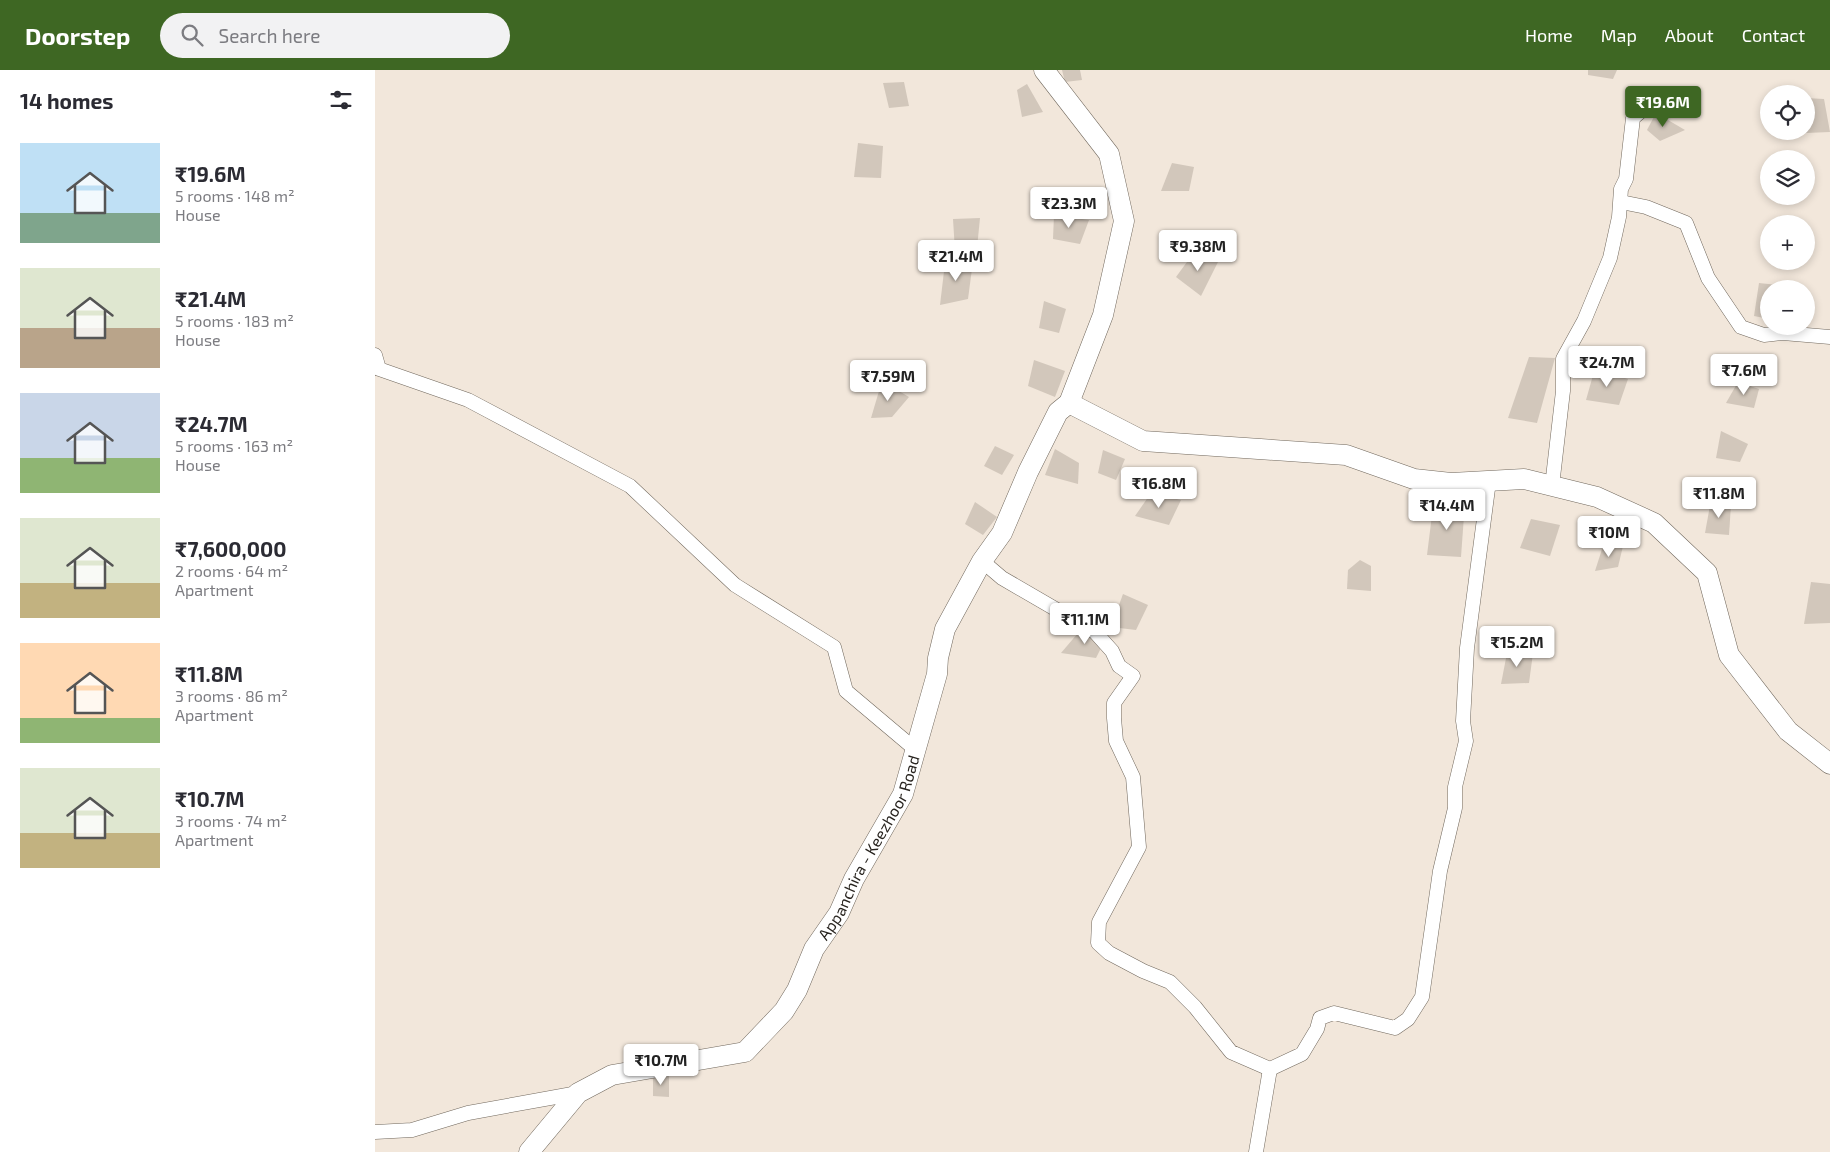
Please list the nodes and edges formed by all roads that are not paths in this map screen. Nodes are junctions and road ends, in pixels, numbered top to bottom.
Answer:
1 (1044, 70) edge
2 (1647, 106) dead end
3 (1621, 202) junction
4 (1830, 337) edge
5 (375, 355) edge
6 (1069, 403) junction
7 (1489, 481) junction
8 (1552, 486) junction
9 (982, 561) junction
10 (916, 750) junction
11 (1830, 764) edge
12 (1269, 1069) junction
13 (577, 1093) junction
14 (375, 1132) edge
15 (529, 1152) edge
16 (1256, 1152) edge

1 - 6 main road, Appanchira - Keezhoor Road
2 - 3 street
3 - 4 street
3 - 8 street
5 - 10 street
6 - 7 main road
6 - 9 main road, Appanchira - Keezhoor Road
7 - 8 main road
7 - 12 street
8 - 11 main road
9 - 10 main road, Appanchira - Keezhoor Road
9 - 12 street
10 - 13 main road, Appanchira - Keezhoor Road
12 - 16 street
13 - 14 street
13 - 15 main road, Appanchira - Keezhoor Road

